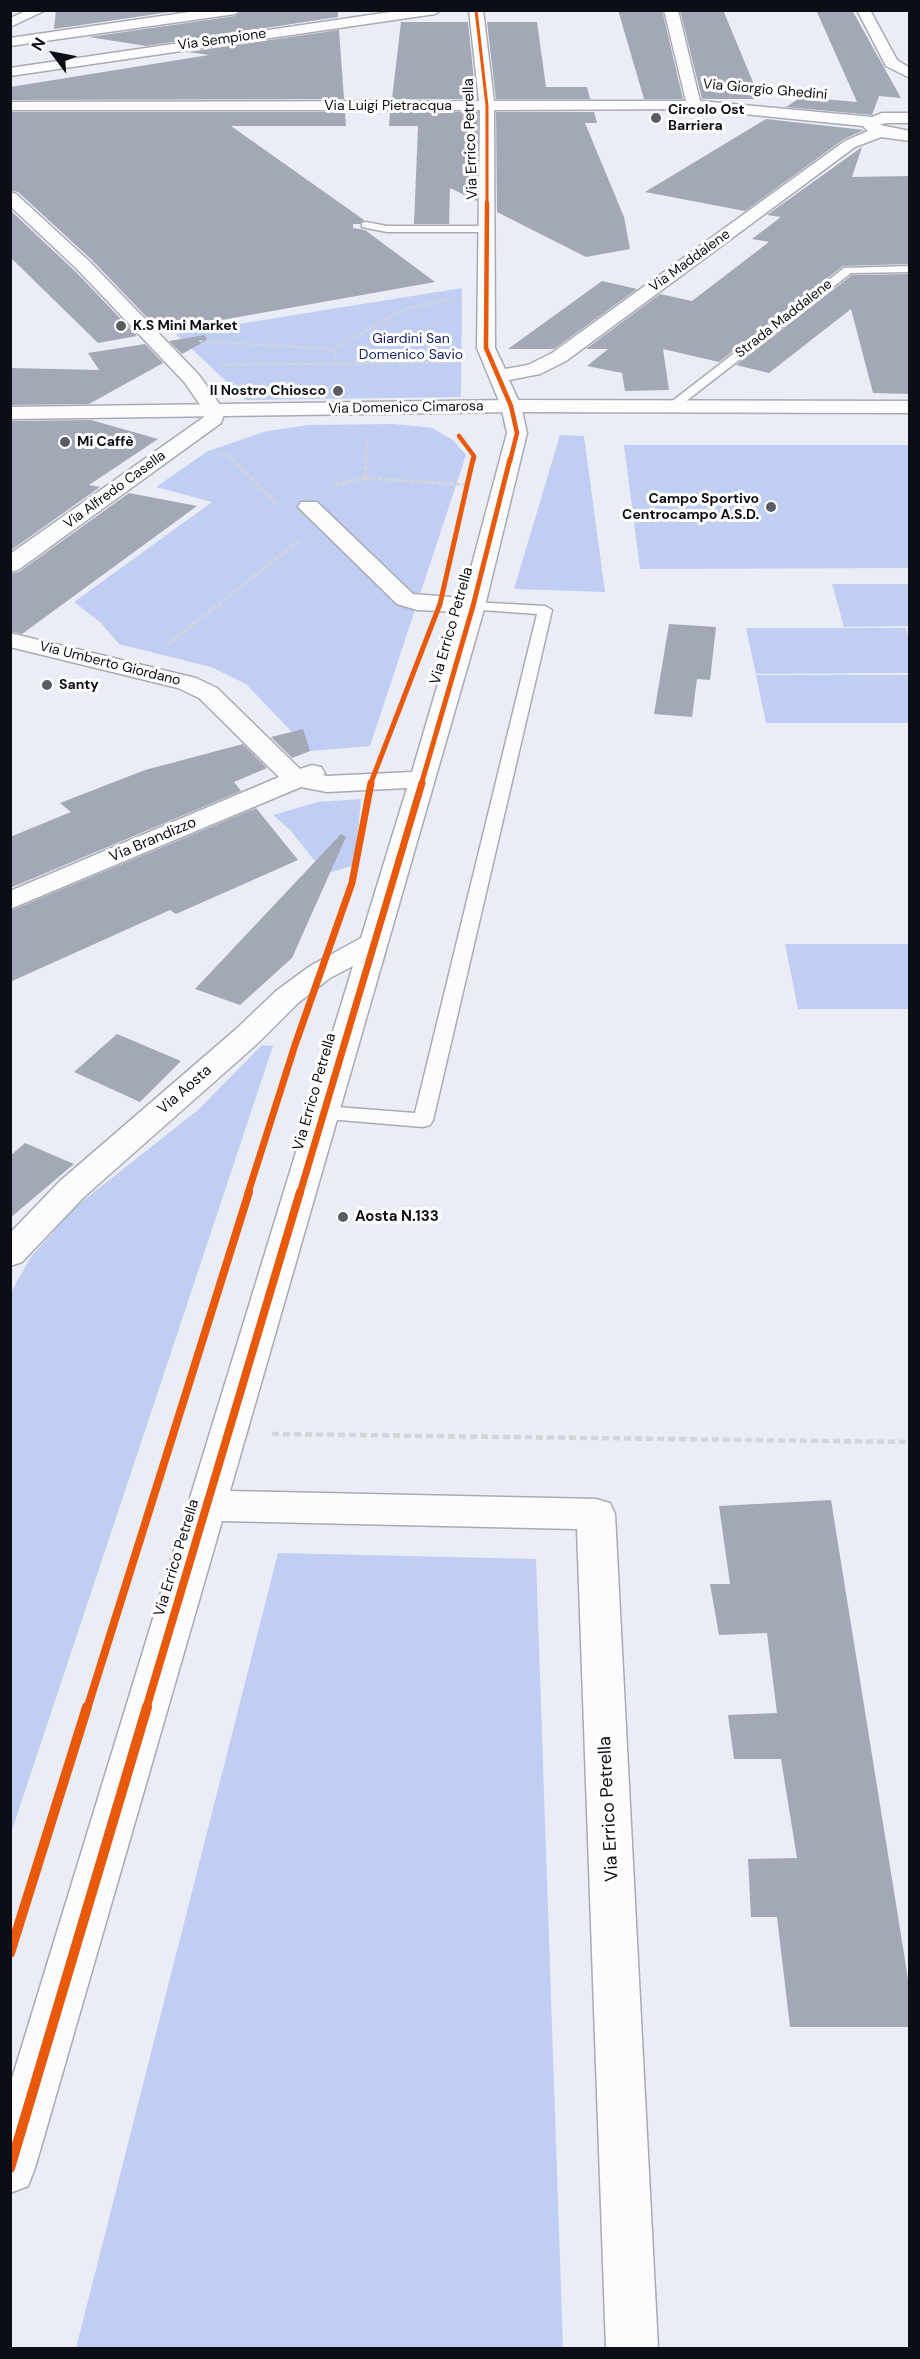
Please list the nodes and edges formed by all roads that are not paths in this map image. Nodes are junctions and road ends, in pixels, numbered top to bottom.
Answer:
1 (40, 10) edge
2 (235, 10) edge
3 (435, 10) edge
4 (476, 10) edge
5 (671, 10) edge
6 (863, 10) edge
7 (10, 23) edge
8 (10, 42) edge
9 (10, 72) edge
10 (909, 74) edge
11 (694, 105) junction
12 (10, 106) edge
13 (487, 106) junction
14 (909, 118) edge
15 (875, 127) junction
16 (909, 136) edge
17 (10, 197) edge
18 (33, 218) junction
19 (10, 221) edge
20 (366, 225) dead end
21 (487, 229) junction
22 (909, 269) edge
23 (504, 391) junction
24 (672, 406) junction
25 (909, 407) edge
26 (215, 412) junction
27 (10, 413) edge
28 (316, 514) road end
29 (10, 564) edge
30 (473, 606) junction
31 (10, 640) edge
32 (426, 768) junction
33 (295, 778) junction
34 (10, 901) edge
35 (373, 943) junction
36 (323, 1113) junction
37 (10, 1254) edge
38 (207, 1504) junction
39 (10, 2168) edge
40 (632, 2349) edge

1 - 7 street
2 - 8 street
3 - 9 street, Via Sempione
4 - 13 street, Via Errico Petrella
5 - 11 street
6 - 10 street
11 - 13 street, Via Luigi Pietracqua
11 - 15 street, Via Luigi Pietracqua
12 - 13 street, Via Luigi Pietracqua
13 - 21 street, Via Errico Petrella
14 - 15 street
15 - 16 street
15 - 23 street, Via Maddalene
17 - 18 street
18 - 19 street
18 - 26 street
20 - 21 lane
21 - 23 street, Via Errico Petrella
22 - 24 lane, Strada Maddalene
23 - 24 street, Via Domenico Cimarosa
23 - 26 street, Via Domenico Cimarosa
23 - 30 street, Via Errico Petrella
24 - 25 street, Via Domenico Cimarosa
26 - 27 street, Via Domenico Cimarosa
26 - 29 street, Via Alfredo Casella
28 - 30 street
30 - 32 street, Via Errico Petrella
30 - 36 lane
31 - 33 street, Via Umberto Giordano
32 - 33 street
32 - 35 street, Via Errico Petrella
33 - 34 street, Via Brandizzo
35 - 36 street, Via Errico Petrella
35 - 37 street, Via Aosta
36 - 38 street, Via Errico Petrella
38 - 39 street, Via Errico Petrella
38 - 40 street, Via Errico Petrella

